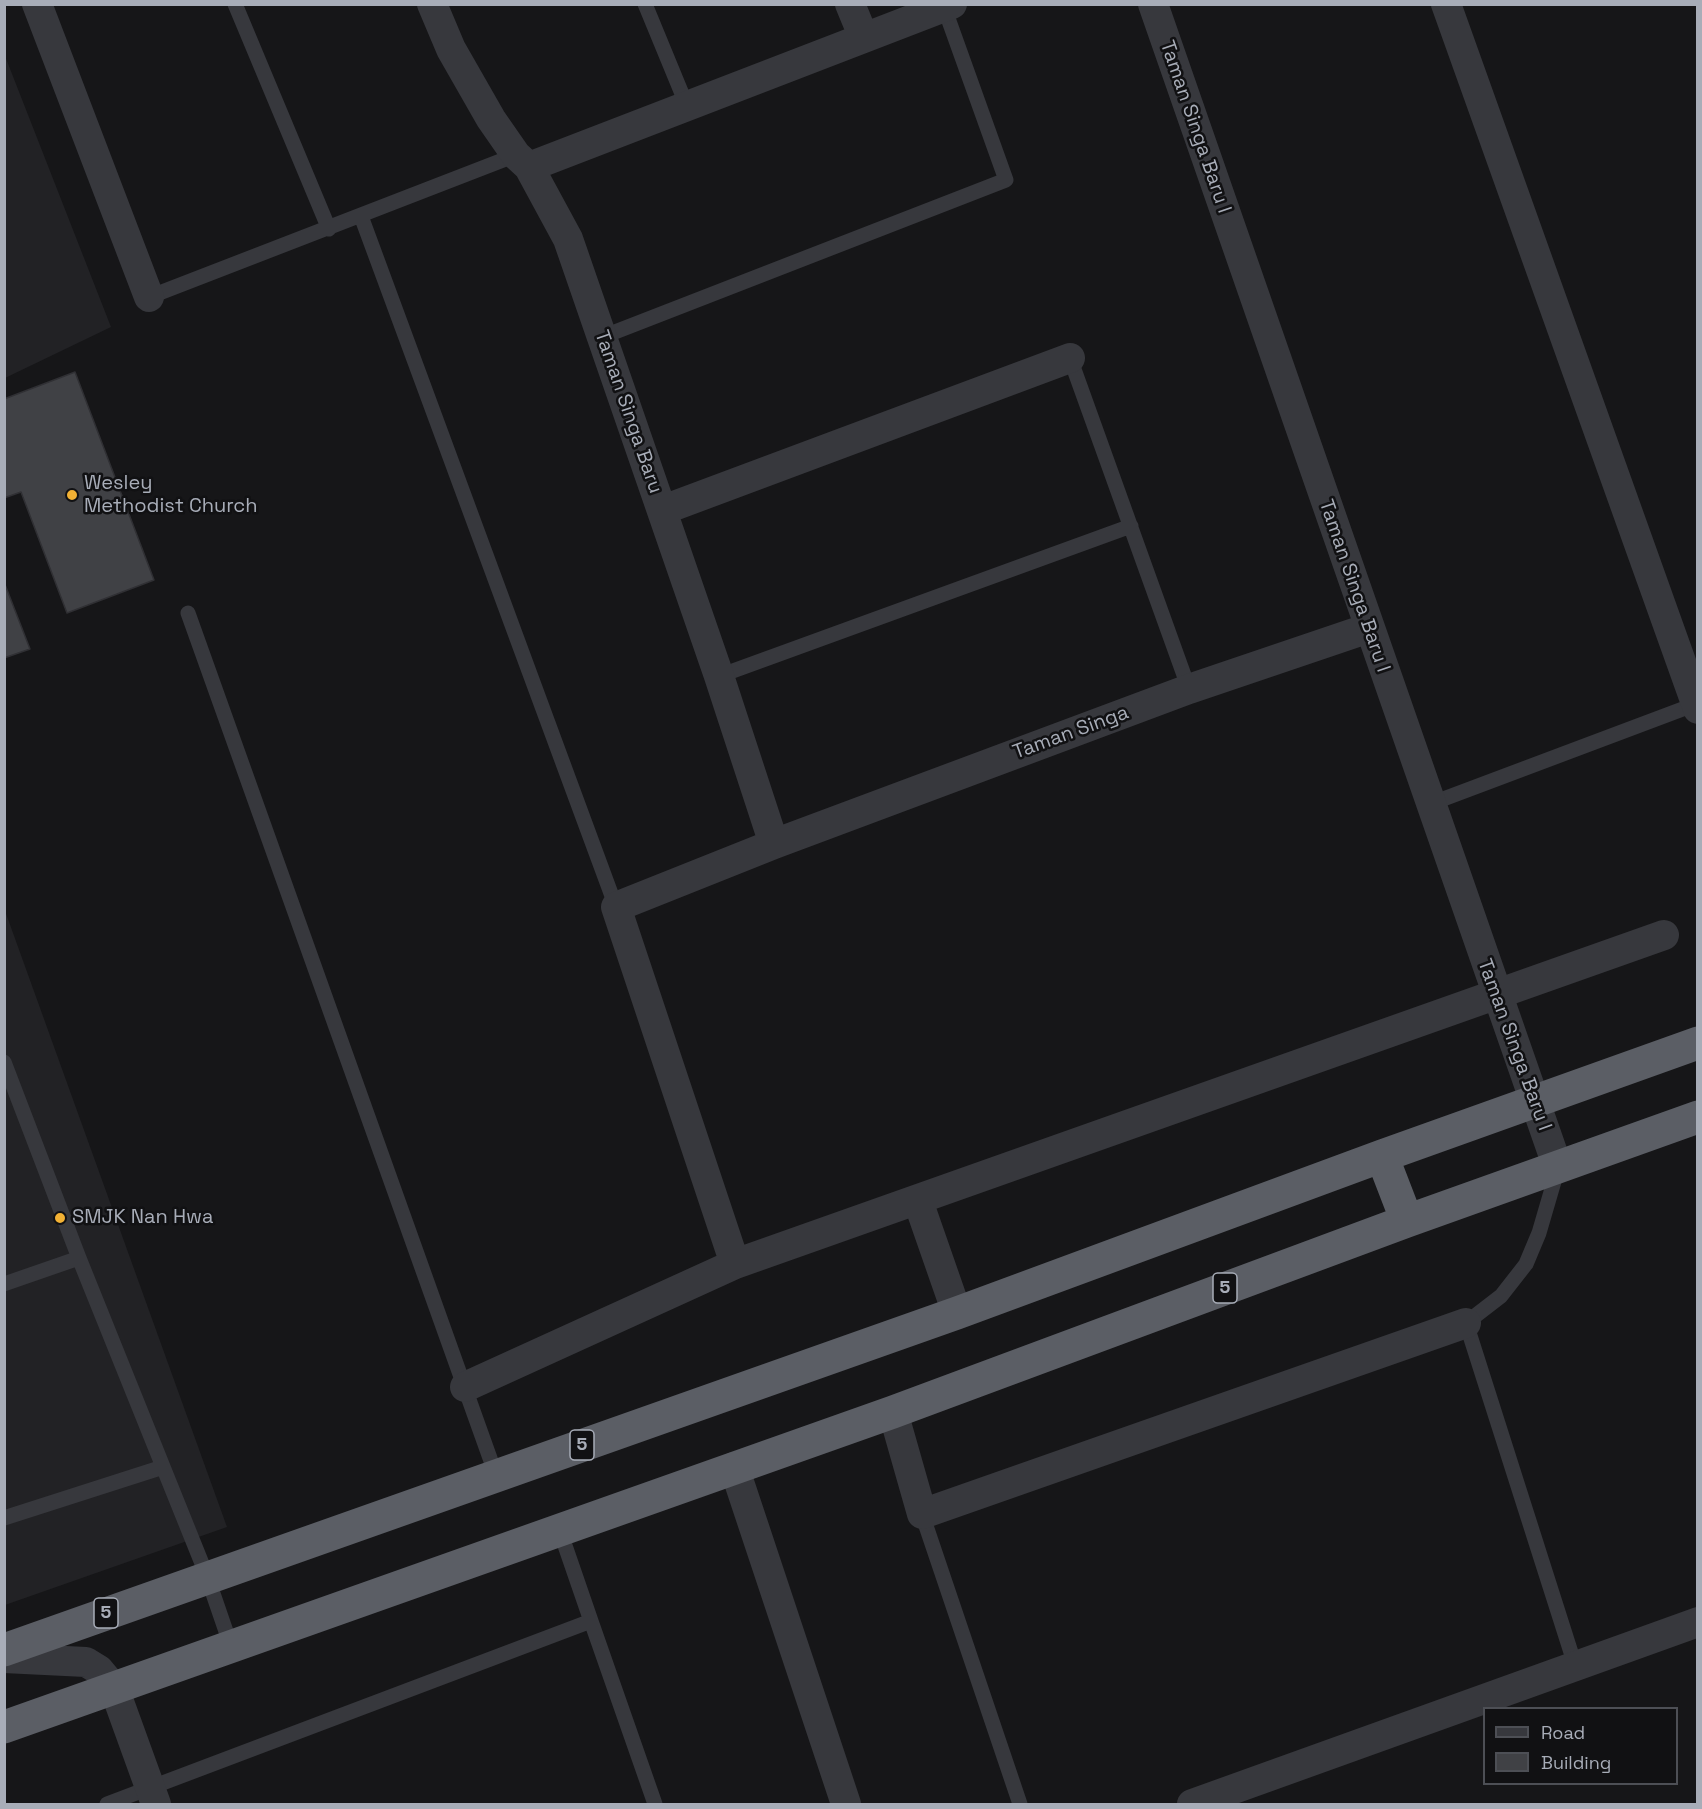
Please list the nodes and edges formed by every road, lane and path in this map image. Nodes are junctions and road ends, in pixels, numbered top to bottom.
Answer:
1 (37, 4) edge
2 (235, 4) edge
3 (432, 4) edge
4 (645, 4) edge
5 (850, 4) edge
6 (1153, 4) edge
7 (1446, 4) edge
8 (948, 6) edge
9 (864, 38) junction
10 (687, 106) junction
11 (523, 161) junction
12 (361, 216) junction
13 (329, 229) junction
14 (149, 297) joint
15 (602, 337) junction
16 (1070, 358) joint
17 (663, 510) junction
18 (1131, 525) junction
19 (188, 613) dead end
20 (1368, 628) junction
21 (720, 676) junction
22 (1189, 689) junction
23 (1697, 706) edge
24 (1430, 804) junction
25 (774, 843) junction
26 (616, 907) junction
27 (1665, 934) dead end
28 (1495, 993) junction
29 (1698, 1043) edge
30 (4, 1062) edge
31 (1533, 1101) junction
32 (1698, 1117) edge
33 (1382, 1155) junction
34 (1558, 1168) junction
35 (918, 1201) junction
36 (1407, 1221) junction
37 (79, 1258) junction
38 (735, 1264) junction
39 (4, 1284) edge
40 (957, 1313) junction
41 (1466, 1323) junction
42 (465, 1387) junction
43 (893, 1412) junction
44 (163, 1467) junction
45 (734, 1467) junction
46 (496, 1475) junction
47 (922, 1514) junction
48 (4, 1518) edge
49 (560, 1532) junction
50 (207, 1576) junction
51 (591, 1621) junction
52 (1698, 1622) edge
53 (231, 1646) junction
54 (4, 1650) edge
55 (4, 1658) edge
56 (1575, 1665) junction
57 (114, 1688) junction
58 (4, 1727) edge
59 (153, 1797) edge
60 (107, 1804) edge
61 (655, 1804) edge
62 (846, 1804) edge
63 (1020, 1804) edge
64 (1192, 1804) edge

1 - 14 street
2 - 13 lane
3 - 11 street, Taman Singa Baru
4 - 10 lane
5 - 9 street
6 - 20 street, Taman Singa Baru I
7 - 23 street
8 - 9 street
8 - 15 lane
9 - 10 street
10 - 11 street
11 - 12 lane
11 - 15 street, Taman Singa Baru
12 - 13 lane
12 - 26 lane
13 - 14 lane
15 - 17 street, Taman Singa Baru
16 - 17 street
16 - 18 lane
17 - 21 street, Taman Singa Baru
18 - 21 lane
18 - 22 lane
19 - 42 lane
20 - 22 street, Taman Singa
20 - 24 street, Taman Singa Baru I
21 - 25 street, Taman Singa Baru
22 - 25 street, Taman Singa
23 - 24 lane
24 - 28 street, Taman Singa Baru I
25 - 26 street, Taman Singa
26 - 38 street
27 - 28 street
28 - 31 street, Taman Singa Baru I
28 - 35 street
29 - 31 highway, 5
30 - 37 lane
31 - 33 highway, 5
31 - 34 street, Taman Singa Baru I
32 - 34 highway, 5
33 - 36 highway
33 - 40 highway, 5
34 - 36 highway, 5
34 - 41 lane
35 - 38 street
35 - 40 street
36 - 43 highway, 5
37 - 39 lane
37 - 44 lane
38 - 42 street
40 - 46 highway, 5
41 - 47 street
41 - 56 lane
42 - 46 lane
43 - 45 highway, 5
43 - 47 street
44 - 48 lane
44 - 50 lane
45 - 49 highway, 5
45 - 62 street
46 - 50 highway, 5
47 - 63 lane
49 - 51 lane
49 - 53 highway, 5
50 - 53 lane
50 - 54 highway, 5
51 - 59 lane
51 - 61 lane
52 - 56 street
53 - 57 highway, 5
55 - 57 street
56 - 64 street
57 - 58 highway, 5
57 - 59 street
59 - 60 lane

